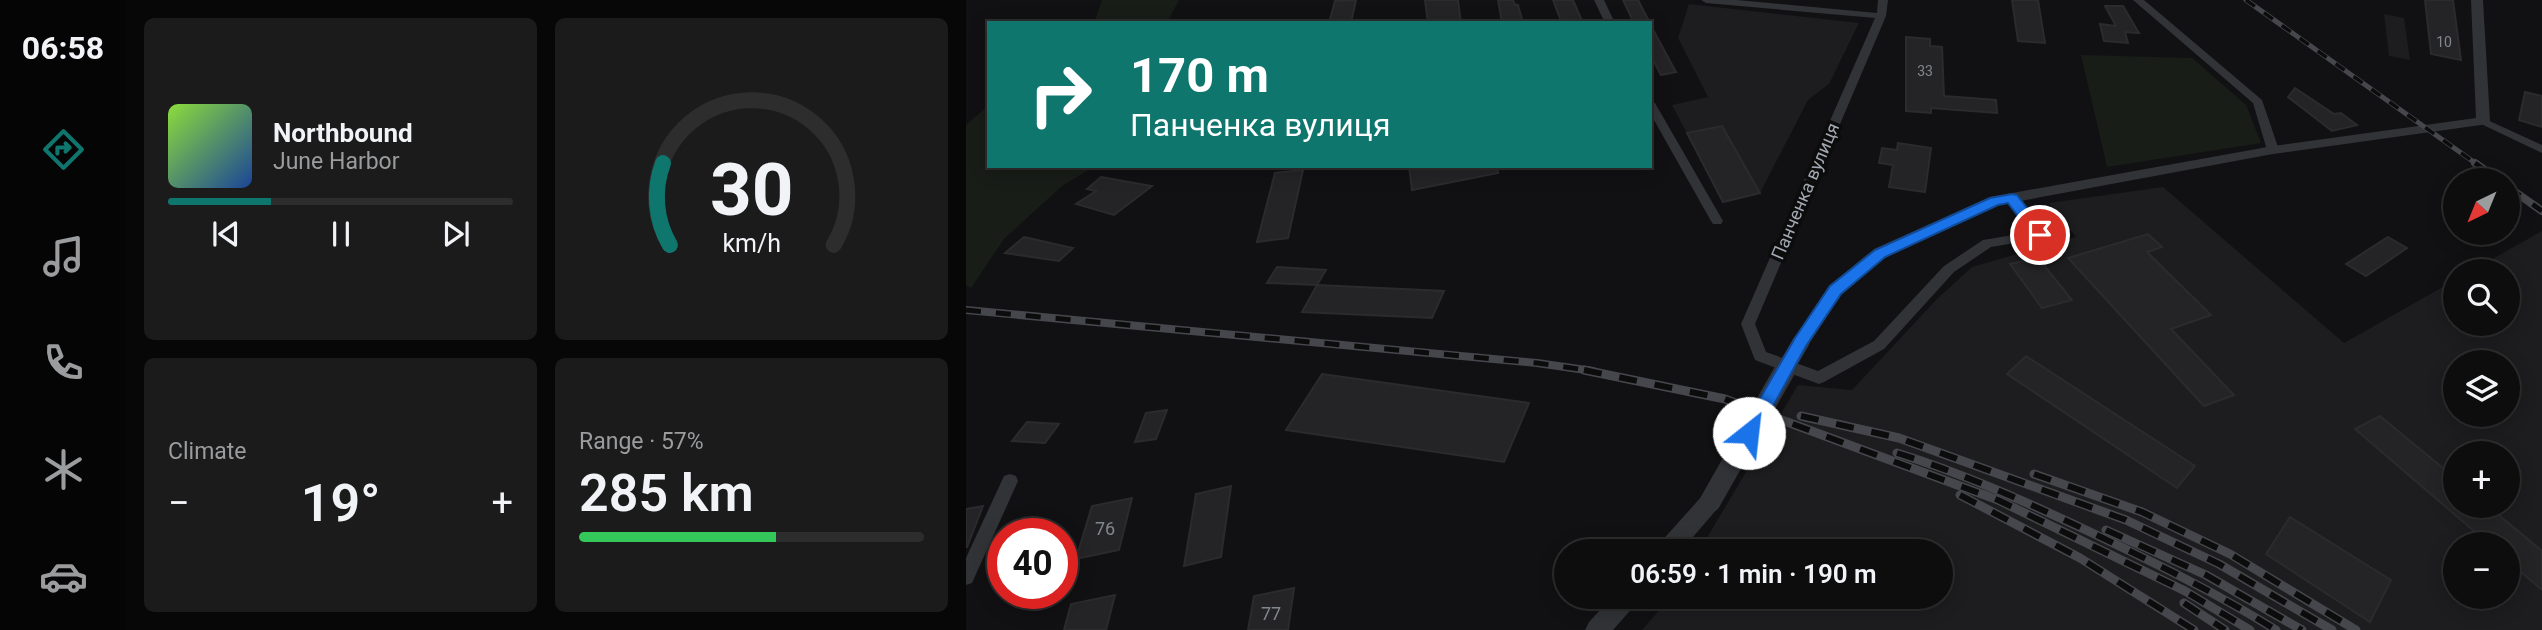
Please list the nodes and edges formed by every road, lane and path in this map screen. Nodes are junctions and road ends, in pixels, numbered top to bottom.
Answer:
1 (1599, 0) edge
2 (1706, 0) edge
3 (1883, 0) edge
4 (2138, 0) edge
5 (2477, 0) edge
6 (1881, 16) junction
7 (1609, 21) edge
8 (1652, 107) edge
9 (2483, 121) junction
10 (2542, 149) edge
11 (2273, 150) junction
12 (2012, 198) junction
13 (1717, 221) dead end
14 (1010, 481) dead end
15 (1678, 539) edge
16 (966, 577) edge
17 (1616, 609) edge
18 (1597, 630) edge

1 - 7 street
2 - 6 street
3 - 6 street, Панченка вулиця
4 - 11 street
5 - 9 street
6 - 12 street, Панченка вулиця
8 - 13 street
9 - 10 street
9 - 11 street
11 - 12 street
12 - 15 street, bridge
14 - 16 street
17 - 18 street

